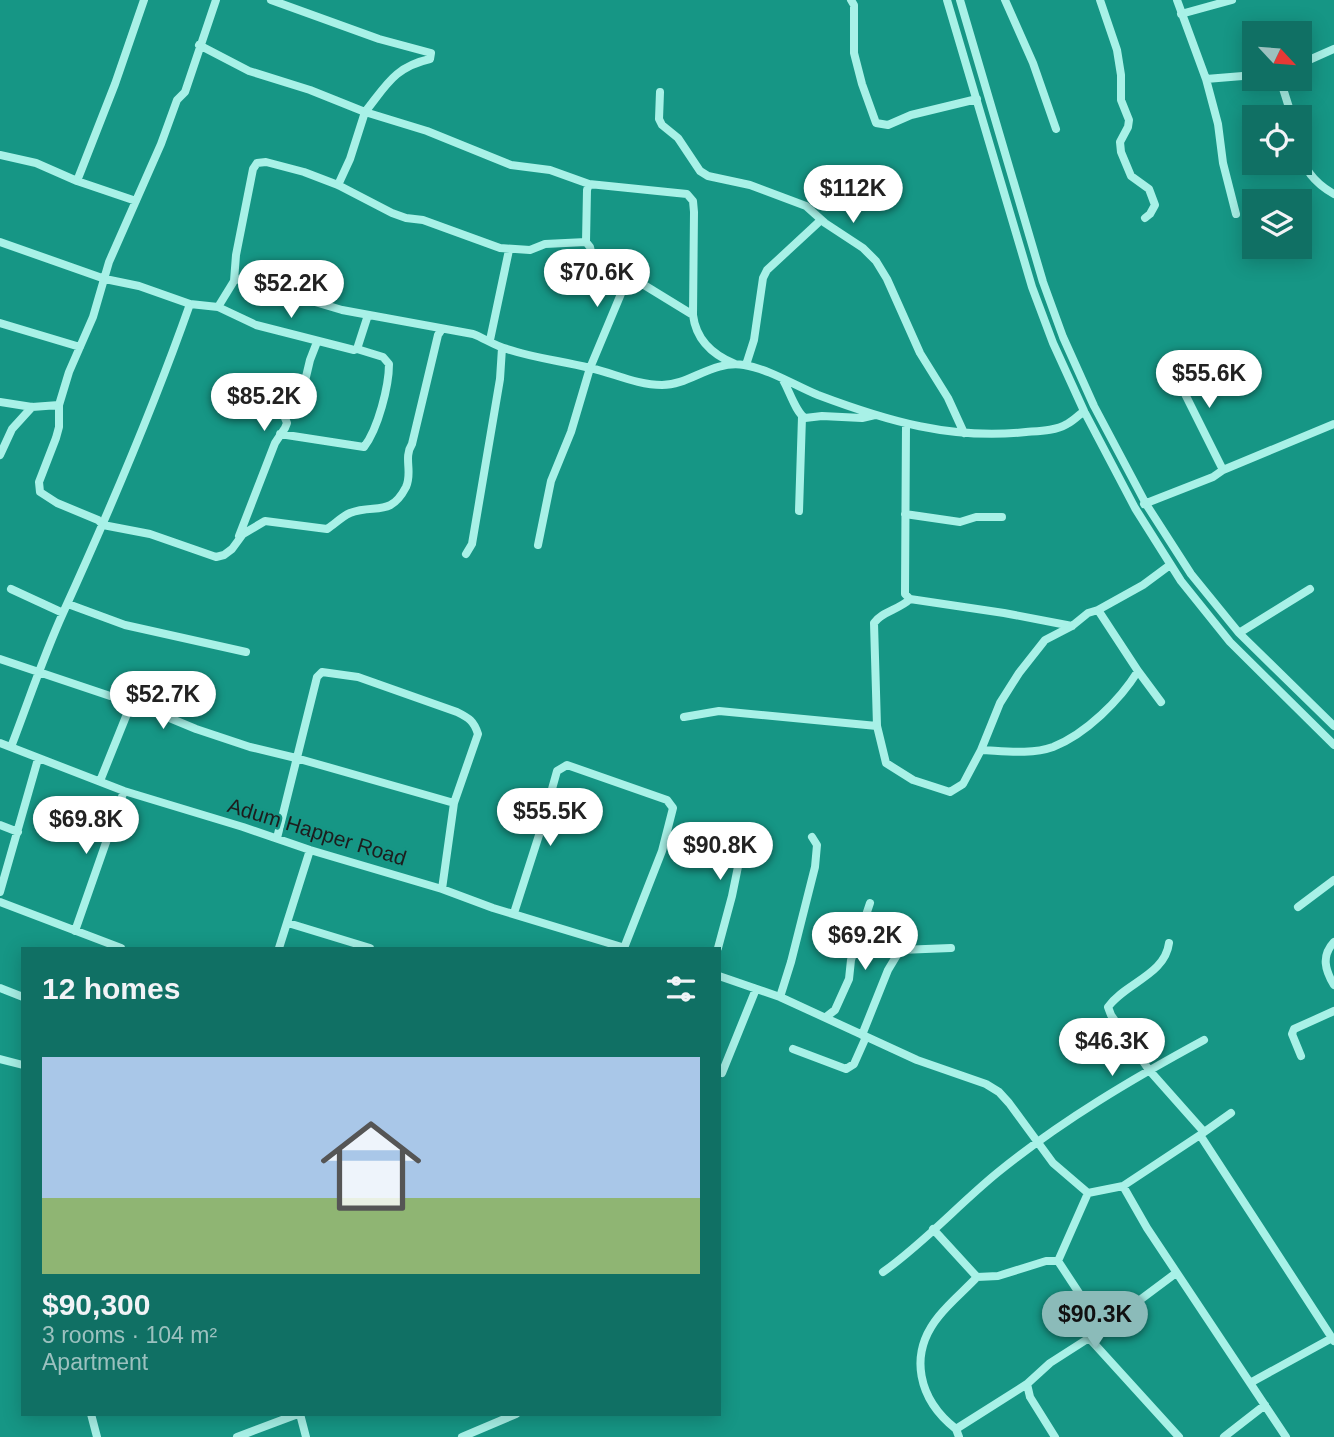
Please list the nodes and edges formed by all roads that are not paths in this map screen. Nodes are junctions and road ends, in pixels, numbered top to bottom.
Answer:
1 (144, 0) edge
2 (216, 0) edge
3 (271, 0) edge
4 (851, 0) edge
5 (947, 0) edge
6 (960, 0) edge
7 (1005, 0) edge
8 (1100, 0) edge
9 (1177, 0) edge
10 (1233, 0) edge
11 (1181, 14) junction
12 (199, 45) junction
13 (1334, 48) edge
14 (1312, 58) edge
15 (1242, 76) edge
16 (1206, 79) junction
17 (660, 92) dead end
18 (977, 99) junction
19 (365, 112) junction
20 (1056, 129) dead end
21 (0, 155) edge
22 (1310, 175) edge
23 (77, 181) junction
24 (589, 184) junction
25 (338, 185) junction
26 (1334, 194) edge
27 (136, 201) junction
28 (1236, 214) dead end
29 (1144, 218) dead end
30 (821, 220) junction
31 (0, 242) edge
32 (586, 242) junction
33 (509, 250) junction
34 (105, 279) junction
35 (637, 280) junction
36 (234, 281) junction
37 (190, 304) junction
38 (218, 307) junction
39 (368, 314) junction
40 (693, 315) junction
41 (0, 323) edge
42 (442, 329) junction
43 (490, 340) junction
44 (317, 342) junction
45 (80, 347) junction
46 (502, 348) junction
47 (357, 349) junction
48 (1169, 362) dead end
49 (736, 365) junction
50 (746, 365) junction
51 (590, 368) junction
52 (783, 380) junction
53 (0, 402) edge
54 (59, 405) junction
55 (32, 407) junction
56 (1084, 411) junction
57 (877, 415) junction
58 (802, 417) junction
59 (1334, 424) edge
60 (906, 425) junction
61 (964, 433) junction
62 (280, 434) junction
63 (0, 455) edge
64 (1223, 470) junction
65 (1146, 503) junction
66 (1135, 508) junction
67 (799, 511) dead end
68 (905, 514) junction
69 (1002, 517) dead end
70 (103, 525) junction
71 (237, 540) junction
72 (537, 545) dead end
73 (466, 554) dead end
74 (1170, 565) junction
75 (12, 589) dead end
76 (1310, 589) dead end
77 (910, 599) junction
78 (65, 608) junction
79 (1098, 610) junction
80 (1072, 626) junction
81 (1240, 633) junction
82 (246, 652) dead end
83 (0, 659) edge
84 (39, 671) junction
85 (1138, 671) junction
86 (1161, 702) dead end
87 (131, 704) junction
88 (1319, 711) junction
89 (684, 716) dead end
90 (1309, 722) junction
91 (877, 726) junction
92 (1334, 726) edge
93 (0, 743) edge
94 (1334, 745) edge
95 (10, 747) junction
96 (981, 750) junction
97 (296, 758) junction
98 (38, 759) junction
99 (100, 781) junction
100 (124, 790) junction
101 (454, 803) junction
102 (0, 825) edge
103 (753, 828) dead end
104 (18, 832) junction
105 (812, 837) dead end
106 (277, 838) junction
107 (310, 850) junction
108 (1334, 880) edge
109 (442, 889) junction
110 (0, 892) edge
111 (0, 902) edge
112 (870, 903) dead end
113 (1298, 907) dead end
114 (514, 913) junction
115 (288, 923) junction
116 (75, 931) junction
117 (1334, 942) edge
118 (1169, 943) dead end
119 (603, 945) edge
120 (118, 947) edge
121 (279, 947) edge
122 (367, 947) edge
123 (625, 947) edge
124 (718, 947) edge
125 (951, 948) dead end
126 (721, 977) edge
127 (1334, 985) edge
128 (0, 988) edge
129 (756, 989) junction
130 (21, 995) edge
131 (780, 997) junction
132 (1334, 1011) edge
133 (826, 1017) junction
134 (864, 1036) junction
135 (1204, 1040) dead end
136 (793, 1049) dead end
137 (1301, 1056) dead end
138 (0, 1059) edge
139 (21, 1064) edge
140 (1149, 1070) junction
141 (722, 1073) dead end
142 (1231, 1113) dead end
143 (1202, 1133) junction
144 (1036, 1142) junction
145 (1123, 1186) junction
146 (1088, 1193) junction
147 (933, 1229) junction
148 (1058, 1261) junction
149 (883, 1272) dead end
150 (1176, 1273) junction
151 (977, 1277) junction
152 (1101, 1328) junction
153 (1089, 1338) junction
154 (1333, 1340) edge
155 (1250, 1383) junction
156 (1027, 1384) junction
157 (1265, 1405) junction
158 (92, 1416) edge
159 (294, 1416) edge
160 (300, 1416) edge
161 (511, 1416) edge
162 (957, 1433) edge
163 (97, 1437) edge
164 (237, 1437) edge
165 (306, 1437) edge
166 (462, 1437) edge
167 (1055, 1437) edge
168 (1179, 1437) edge
169 (1224, 1437) edge
170 (1286, 1437) edge

1 - 23 street
2 - 12 street
3 - 19 street
4 - 18 street
5 - 18 street
6 - 65 street
7 - 20 street
8 - 29 street
9 - 11 street
10 - 11 street
11 - 16 street
12 - 19 street
12 - 27 street
13 - 14 street
15 - 16 street
16 - 28 street
17 - 30 street
18 - 56 street
19 - 24 street
19 - 25 street
21 - 23 street
22 - 26 street
23 - 27 street
24 - 32 street
24 - 40 street
25 - 33 street
25 - 36 street
27 - 34 street
30 - 50 street
30 - 61 street
31 - 34 street
32 - 33 street
32 - 35 street
33 - 43 street
34 - 37 street
34 - 45 street
35 - 40 street
35 - 51 street
36 - 38 street
36 - 39 street
37 - 38 street
37 - 70 street
38 - 44 street
39 - 42 street
39 - 47 street
40 - 49 street
41 - 45 street
42 - 43 street
42 - 71 street
43 - 46 street
44 - 47 street
44 - 62 street
45 - 54 street
46 - 51 street
46 - 73 street
47 - 62 street
48 - 64 street
49 - 50 street
49 - 51 street
50 - 52 street
51 - 72 street
52 - 57 street
52 - 58 street
53 - 55 street
54 - 55 street
54 - 70 street
55 - 63 street
56 - 61 street
56 - 66 street
57 - 58 street
57 - 60 street
58 - 67 street
59 - 64 street
60 - 61 street
60 - 68 street
62 - 71 street
64 - 65 street
65 - 66 street
65 - 81 street
66 - 74 street
68 - 69 street
68 - 77 street
70 - 71 street
70 - 78 street
74 - 79 street
74 - 90 street
75 - 78 street
76 - 81 street
77 - 80 street
77 - 91 street
78 - 82 street
78 - 84 street
79 - 80 street
79 - 85 street
80 - 96 street
81 - 88 street
83 - 84 street
84 - 87 street
84 - 95 street
85 - 86 street
85 - 96 street
87 - 97 street
87 - 99 street
88 - 90 street
88 - 92 street
89 - 91 street
90 - 94 street
91 - 96 street
93 - 95 street, Adum Happer Road
95 - 98 street, Adum Happer Road
97 - 101 street
97 - 101 street
97 - 106 street
98 - 99 street, Adum Happer Road
98 - 104 street
99 - 100 street, Adum Happer Road
100 - 106 street, Adum Happer Road
100 - 116 street
101 - 109 street
102 - 104 street
103 - 124 street
104 - 110 street
105 - 131 street
106 - 107 street, Adum Happer Road
107 - 109 street, Adum Happer Road
107 - 115 street
108 - 113 street
109 - 114 street, Adum Happer Road
111 - 116 street
112 - 133 street
114 - 119 street, Adum Happer Road
114 - 123 street
115 - 121 street
115 - 122 street
116 - 120 street
117 - 127 street
118 - 140 street
125 - 134 street
126 - 129 street
128 - 130 street
129 - 131 street
129 - 141 street
131 - 133 street
132 - 137 street
133 - 134 street
134 - 136 street
134 - 144 street
135 - 140 street
138 - 139 street
140 - 143 street
140 - 144 street
142 - 143 street
143 - 145 street
143 - 154 street
144 - 146 street
144 - 147 street
145 - 146 street
145 - 150 street
146 - 148 street
147 - 149 street
147 - 151 street
148 - 151 street
148 - 152 street
150 - 152 street
150 - 155 street
151 - 162 street
152 - 153 street
153 - 156 street
153 - 168 street
154 - 155 street
155 - 157 street
156 - 162 street
156 - 167 street
157 - 169 street
157 - 170 street
158 - 163 street
159 - 164 street
160 - 165 street
161 - 166 street

